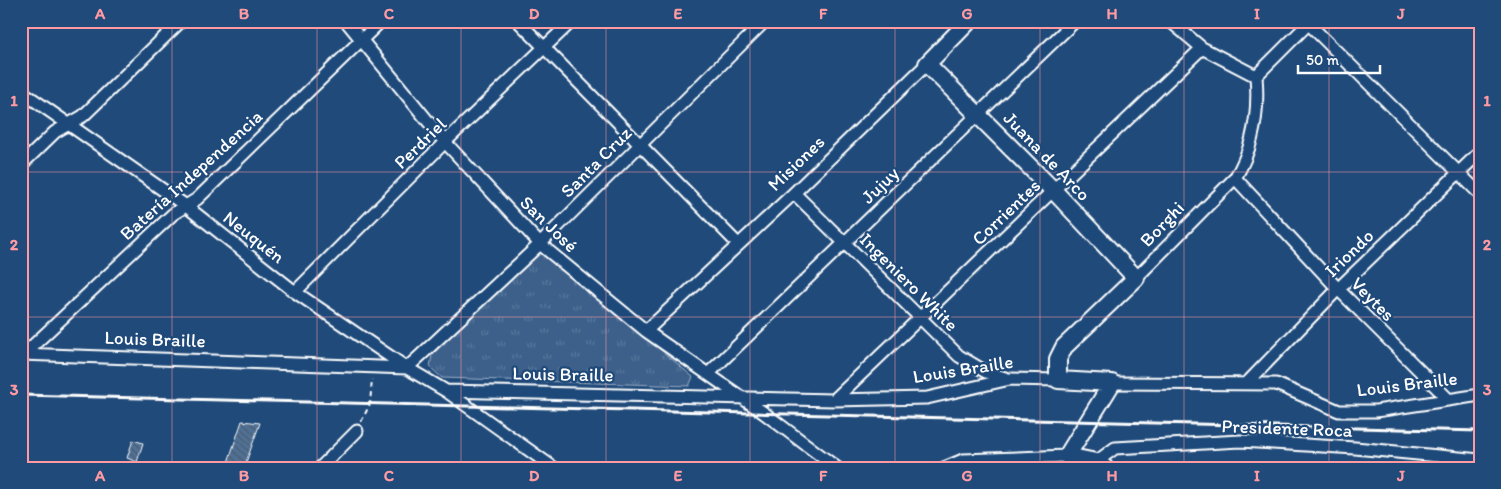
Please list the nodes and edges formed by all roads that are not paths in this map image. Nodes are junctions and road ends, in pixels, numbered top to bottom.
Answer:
1 (181, 21) edge
2 (346, 21) edge
3 (381, 21) edge
4 (518, 21) edge
5 (572, 21) edge
6 (765, 21) edge
7 (969, 21) edge
8 (1076, 21) edge
9 (1170, 21) edge
10 (1310, 23) edge
11 (362, 39) junction
12 (544, 48) junction
13 (1202, 48) junction
14 (928, 64) junction
15 (1256, 76) junction
16 (21, 91) edge
17 (978, 114) junction
18 (71, 124) junction
19 (445, 142) junction
20 (639, 144) junction
21 (1480, 152) edge
22 (21, 165) edge
23 (1458, 173) junction
24 (1235, 178) junction
25 (1053, 190) junction
26 (794, 193) junction
27 (1480, 194) edge
28 (186, 206) junction
29 (845, 242) junction
30 (540, 244) junction
31 (738, 244) junction
32 (1136, 278) junction
33 (1338, 288) junction
34 (295, 292) junction
35 (920, 318) junction
36 (646, 331) junction
37 (23, 354) edge
38 (408, 368) junction
39 (708, 374) junction
40 (1010, 380) junction
41 (1058, 380) junction
42 (1112, 382) junction
43 (1246, 383) junction
44 (446, 391) junction
45 (1480, 395) edge
46 (742, 397) junction
47 (1448, 399) junction
48 (834, 400) junction
49 (357, 431) road end
50 (1067, 456) junction
51 (1480, 460) edge
52 (1101, 465) edge
53 (320, 468) edge
54 (554, 468) edge
55 (837, 468) edge
56 (944, 468) edge

1 - 18 street
2 - 11 street, San José
3 - 11 street, Batería Independencia
4 - 12 street
5 - 12 street, Perdriel
6 - 20 street, Santa Cruz
7 - 14 street, Misiones
8 - 17 street, Jujuy
9 - 13 street
10 - 15 street
10 - 23 street
11 - 19 street, San José
11 - 28 street, Batería Independencia
12 - 19 street, Perdriel
12 - 20 street
13 - 15 street
13 - 25 street, Corrientes
14 - 17 street, Juana de Arco
14 - 26 street, Misiones
15 - 24 street, Borghi
16 - 18 street, Neuquén
17 - 25 street, Juana de Arco
17 - 29 street, Jujuy
18 - 22 street
18 - 28 street, Neuquén
19 - 30 street, San José
19 - 34 street, Perdriel
20 - 30 street, Santa Cruz
20 - 31 street
21 - 23 street, Iriondo
23 - 27 street
23 - 33 street, Iriondo
24 - 32 street, Borghi
24 - 33 street, Veytes
25 - 32 street, Juana de Arco
25 - 35 street, Corrientes
26 - 29 street, Ingeniero White
26 - 31 street, Misiones
28 - 34 street, Neuquén
28 - 37 street, Batería Independencia
29 - 35 street, Ingeniero White
29 - 39 street, Jujuy
30 - 36 street, San José
30 - 38 street, Santa Cruz
31 - 36 street, Misiones
32 - 41 street, Borghi
33 - 43 street, Iriondo
33 - 47 street, Veytes
34 - 38 street, Neuquén
35 - 40 street, Ingeniero White
35 - 48 street, Corrientes
36 - 39 street, San José
37 - 38 street, Louis Braille
38 - 44 street, Neuquén
39 - 46 street, San José
40 - 41 street, Louis Braille
40 - 48 street, Louis Braille
41 - 42 street, Louis Braille
42 - 43 street, Louis Braille
42 - 50 street
43 - 47 street, Louis Braille
44 - 46 street, Louis Braille
44 - 54 street, Neuquén
45 - 47 street, Louis Braille
46 - 48 street, Louis Braille
46 - 55 street, San José
49 - 53 street
50 - 52 street
50 - 56 street
51 - 52 street, Presidente Roca

